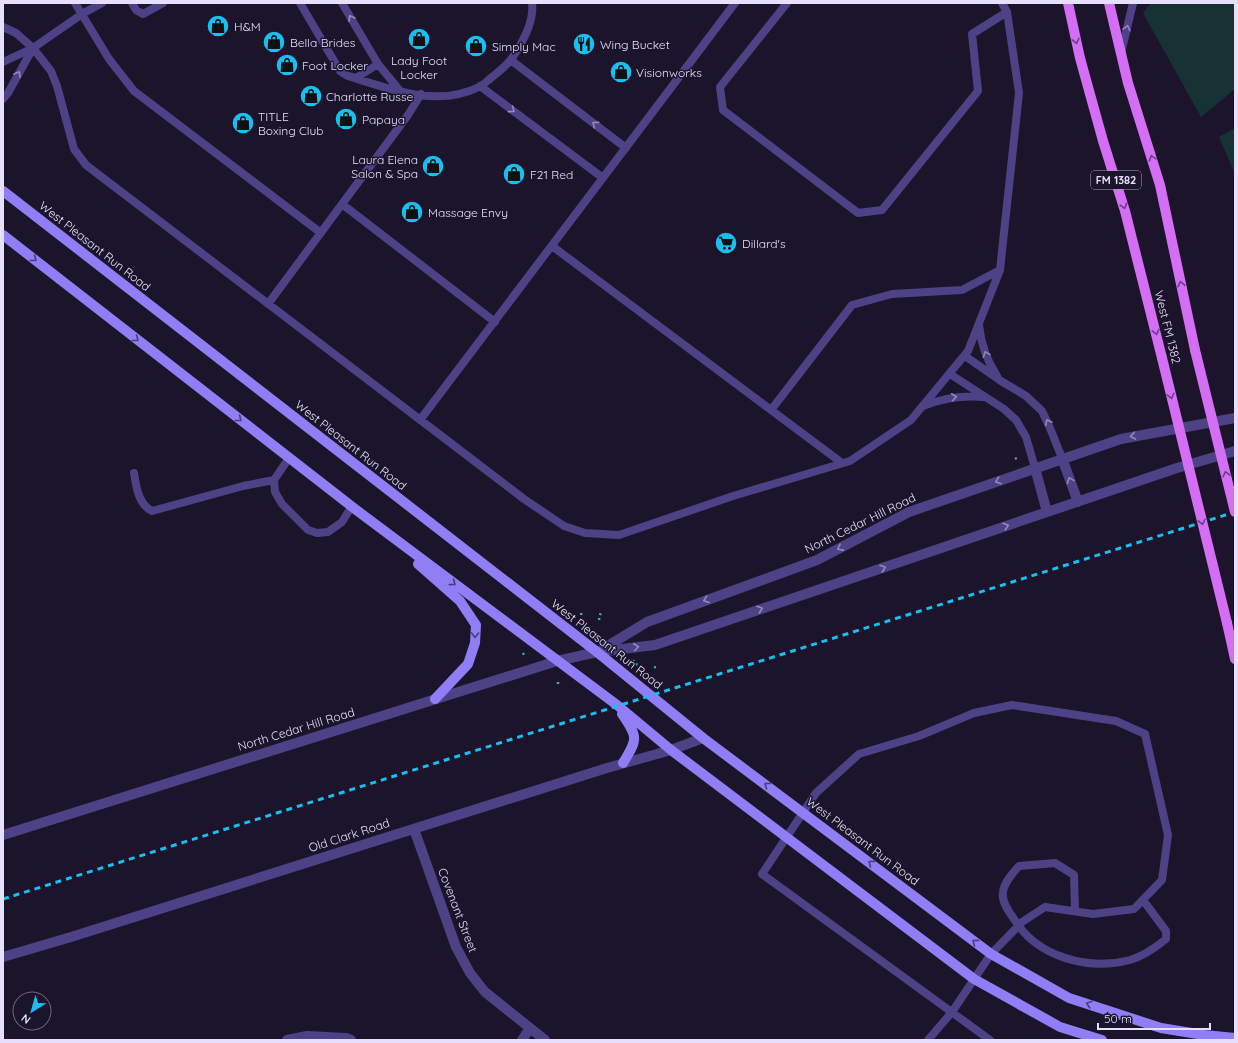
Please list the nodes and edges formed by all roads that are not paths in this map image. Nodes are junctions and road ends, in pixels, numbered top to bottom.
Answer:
1 (76, 3) edge
2 (102, 3) edge
3 (132, 3) edge
4 (163, 3) edge
5 (300, 3) edge
6 (342, 3) edge
7 (532, 3) edge
8 (735, 3) edge
9 (787, 3) edge
10 (1002, 3) edge
11 (1068, 3) edge
12 (1109, 3) edge
13 (1133, 3) edge
14 (1007, 12) junction
15 (82, 14) junction
16 (3, 27) edge
17 (33, 48) junction
18 (1121, 54) junction
19 (512, 61) junction
20 (3, 62) edge
21 (378, 64) junction
22 (348, 76) junction
23 (480, 86) junction
24 (401, 92) junction
25 (421, 94) junction
26 (3, 99) edge
27 (626, 148) junction
28 (603, 178) junction
29 (3, 191) edge
30 (342, 204) junction
31 (321, 233) junction
32 (3, 235) edge
33 (552, 246) junction
34 (1000, 270) junction
35 (268, 304) junction
36 (494, 322) junction
37 (979, 323) junction
38 (965, 356) junction
39 (950, 374) junction
40 (1001, 382) junction
41 (986, 398) junction
42 (922, 406) junction
43 (771, 410) junction
44 (1235, 418) edge
45 (420, 420) junction
46 (1235, 451) edge
47 (289, 458) junction
48 (1062, 458) junction
49 (842, 463) junction
50 (1035, 468) junction
51 (134, 473) dead end
52 (274, 480) junction
53 (1078, 502) junction
54 (353, 508) junction
55 (1047, 512) junction
56 (1235, 512) edge
57 (597, 652) junction
58 (1235, 659) edge
59 (557, 661) junction
60 (435, 699) junction
61 (617, 705) junction
62 (703, 738) junction
63 (671, 750) junction
64 (623, 763) junction
65 (804, 812) junction
66 (414, 829) junction
67 (3, 835) edge
68 (787, 837) junction
69 (1143, 900) junction
70 (1076, 911) junction
71 (1018, 926) junction
72 (991, 954) junction
73 (3, 957) edge
74 (974, 979) junction
75 (952, 1012) junction
76 (530, 1028) junction
77 (936, 1031) junction
78 (1235, 1038) edge
79 (287, 1040) edge
80 (352, 1040) edge
81 (522, 1040) edge
82 (545, 1040) edge
83 (928, 1040) edge
84 (936, 1040) edge
85 (990, 1040) edge
86 (1102, 1040) edge

1 - 15 lane
2 - 15 lane
3 - 4 lane
5 - 22 lane
21 -> 6 lane
7 - 19 lane
8 - 27 lane
9 - 14 lane
10 - 14 lane
11 -> 58 main road, West FM 1382 / FM 1382, bridge
12 - 18 main road, West FM 1382 / FM 1382
18 -> 13 lane
14 - 34 lane
15 - 17 lane
15 - 31 lane
16 - 17 lane
17 - 20 lane
26 -> 17 lane
17 - 35 lane
56 -> 18 main road, West FM 1382 / FM 1382, bridge
19 - 23 lane
27 -> 19 lane
21 - 22 lane
21 - 24 lane
22 - 24 lane
23 - 25 lane
23 -> 28 lane
24 - 25 lane
25 - 30 lane
27 - 28 lane
28 - 33 lane
29 - 57 main road, West Pleasant Run Road
30 - 31 lane
30 - 36 lane
31 - 35 lane
32 -> 47 main road
33 - 36 lane
33 - 43 lane
34 - 37 lane
34 - 43 lane
35 - 45 lane
36 - 45 lane
37 - 38 lane
40 -> 37 lane
38 - 39 lane
38 - 40 lane
39 - 41 lane
39 - 42 lane
48 -> 40 lane
42 -> 41 lane
41 - 50 lane
42 - 49 lane
43 - 49 lane
44 -> 48 street, North Cedar Hill Road
45 - 49 lane
46 - 53 street, North Cedar Hill Road
47 - 52 lane
47 - 54 main road
48 - 50 street, North Cedar Hill Road
53 -> 48 street
50 - 55 street
50 -> 57 street, North Cedar Hill Road
51 - 52 lane
52 - 54 lane
53 - 55 street, North Cedar Hill Road
54 -> 59 main road
54 -> 60 main road
57 -> 55 street, North Cedar Hill Road
57 - 59 street, North Cedar Hill Road
57 - 62 main road, West Pleasant Run Road
59 - 60 street, North Cedar Hill Road
59 - 61 main road
60 - 67 street, North Cedar Hill Road
61 - 63 main road
61 - 64 main road
62 - 63 street, Old Clark Road
65 -> 62 main road, West Pleasant Run Road
63 - 64 street, Old Clark Road
63 - 68 main road
64 - 66 street, Old Clark Road
65 - 68 lane
65 - 69 lane
72 -> 65 main road, West Pleasant Run Road
66 - 73 street, Old Clark Road
66 - 76 street, Covenant Street
68 - 74 main road
68 - 75 lane
69 - 70 lane
69 - 71 lane
70 - 71 lane
70 - 71 lane
71 - 72 lane
72 - 74 lane
78 -> 72 main road, West Pleasant Run Road
74 - 75 lane
74 - 86 main road
75 - 77 lane
75 - 85 lane
76 - 81 street
76 - 82 street, Covenant Street
77 - 83 lane
77 - 84 lane
79 - 80 street

